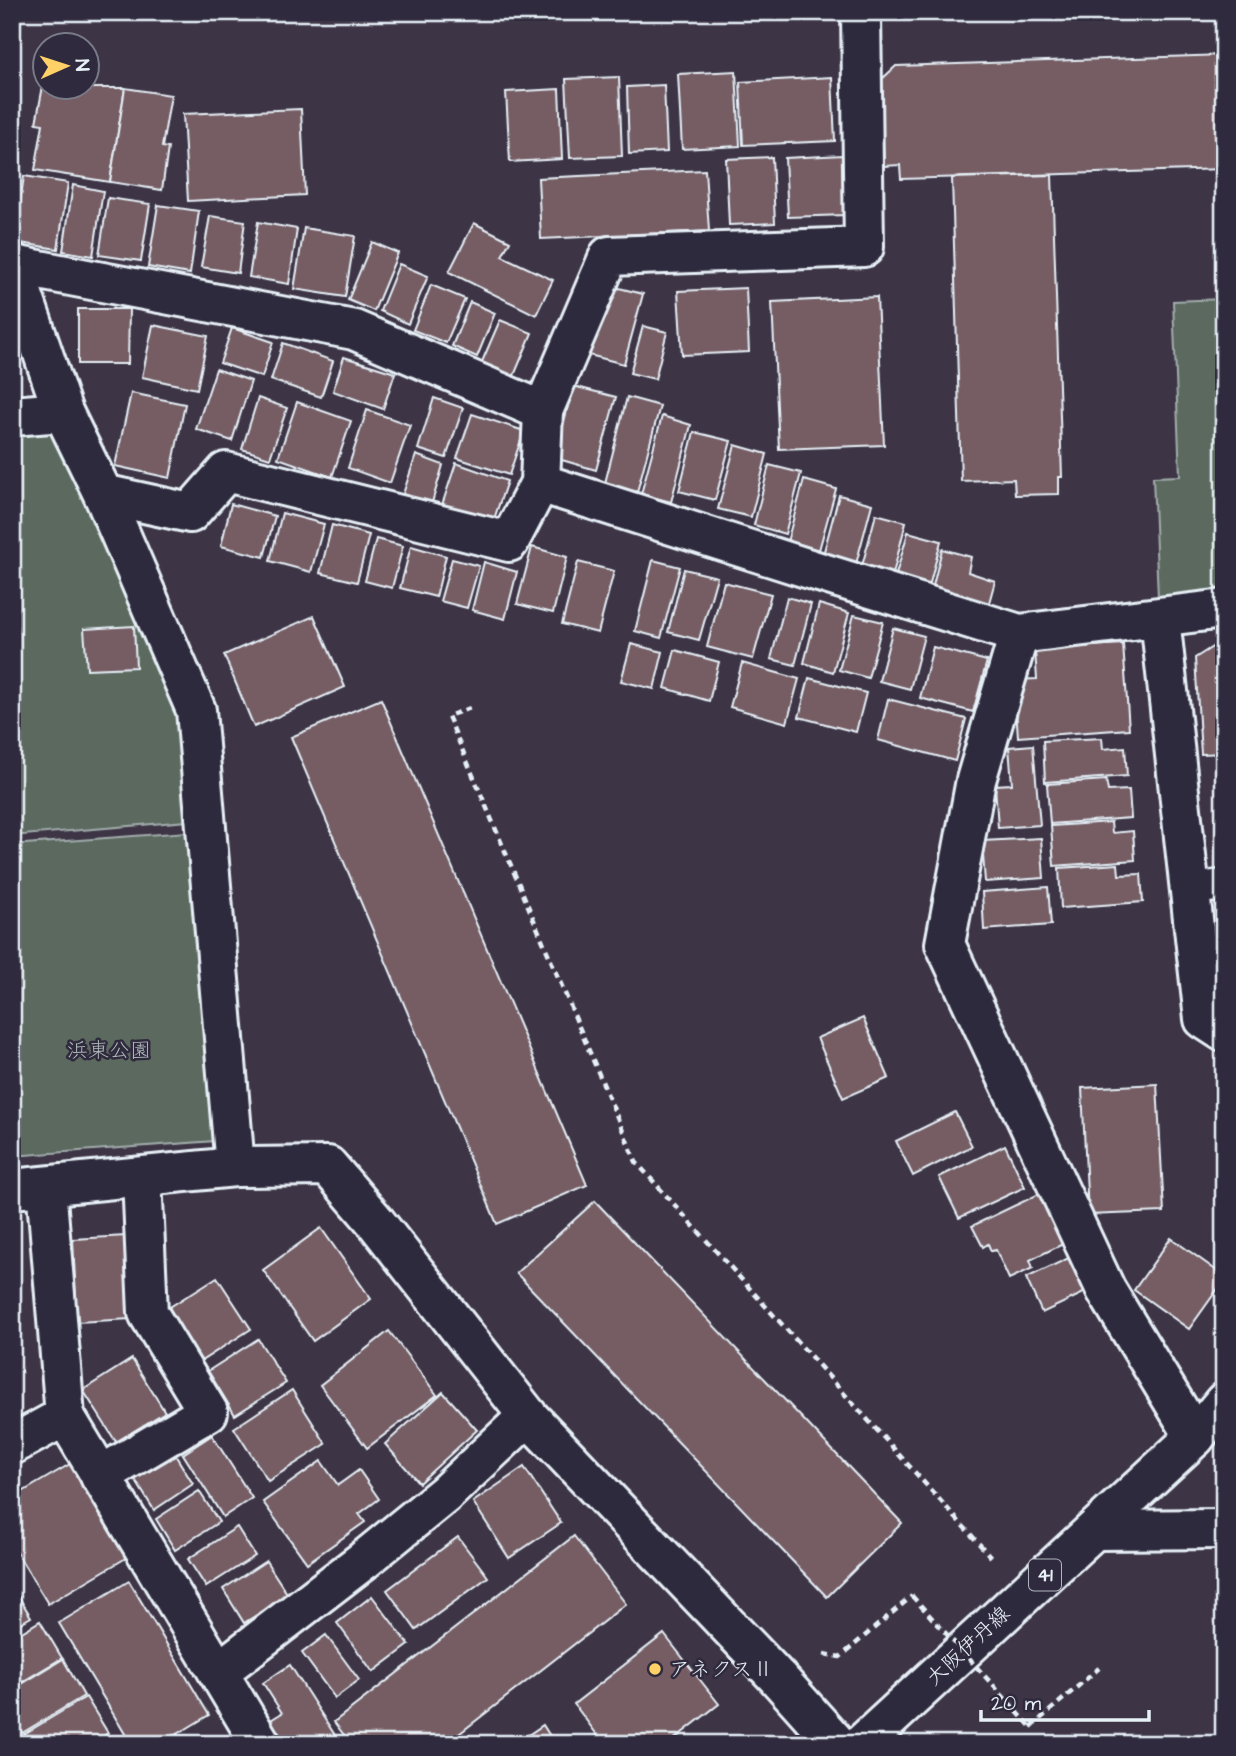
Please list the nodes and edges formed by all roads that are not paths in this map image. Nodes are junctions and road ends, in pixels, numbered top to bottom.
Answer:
1 (861, 12) edge
2 (13, 264) edge
3 (543, 411) junction
4 (63, 412) junction
5 (12, 416) edge
6 (540, 483) junction
7 (103, 494) junction
8 (1224, 610) edge
9 (1160, 618) junction
10 (1019, 634) junction
11 (1207, 887) edge
12 (1224, 1032) edge
13 (234, 1167) junction
14 (142, 1177) junction
15 (29, 1187) edge
16 (1224, 1402) edge
17 (65, 1416) junction
18 (528, 1416) junction
19 (1195, 1437) junction
20 (12, 1445) edge
21 (100, 1476) junction
22 (1095, 1530) junction
23 (1224, 1530) edge
24 (218, 1672) junction
25 (261, 1744) edge
26 (837, 1744) edge
27 (862, 1744) edge

1 - 3 street
2 - 3 street
2 - 4 street
3 - 6 street
4 - 5 street
4 - 7 street
6 - 7 street
6 - 10 street
7 - 13 street
8 - 9 street
9 - 10 street
9 - 11 street
10 - 19 street
11 - 12 street
13 - 14 street
13 - 18 street
14 - 15 street
14 - 21 street
15 - 17 street
16 - 19 street, 大阪伊丹線 / 41
17 - 20 street
17 - 21 street
18 - 24 street
18 - 26 street
19 - 22 street, 大阪伊丹線 / 41
21 - 24 street
22 - 23 street
22 - 27 street, 大阪伊丹線 / 41
24 - 25 street

